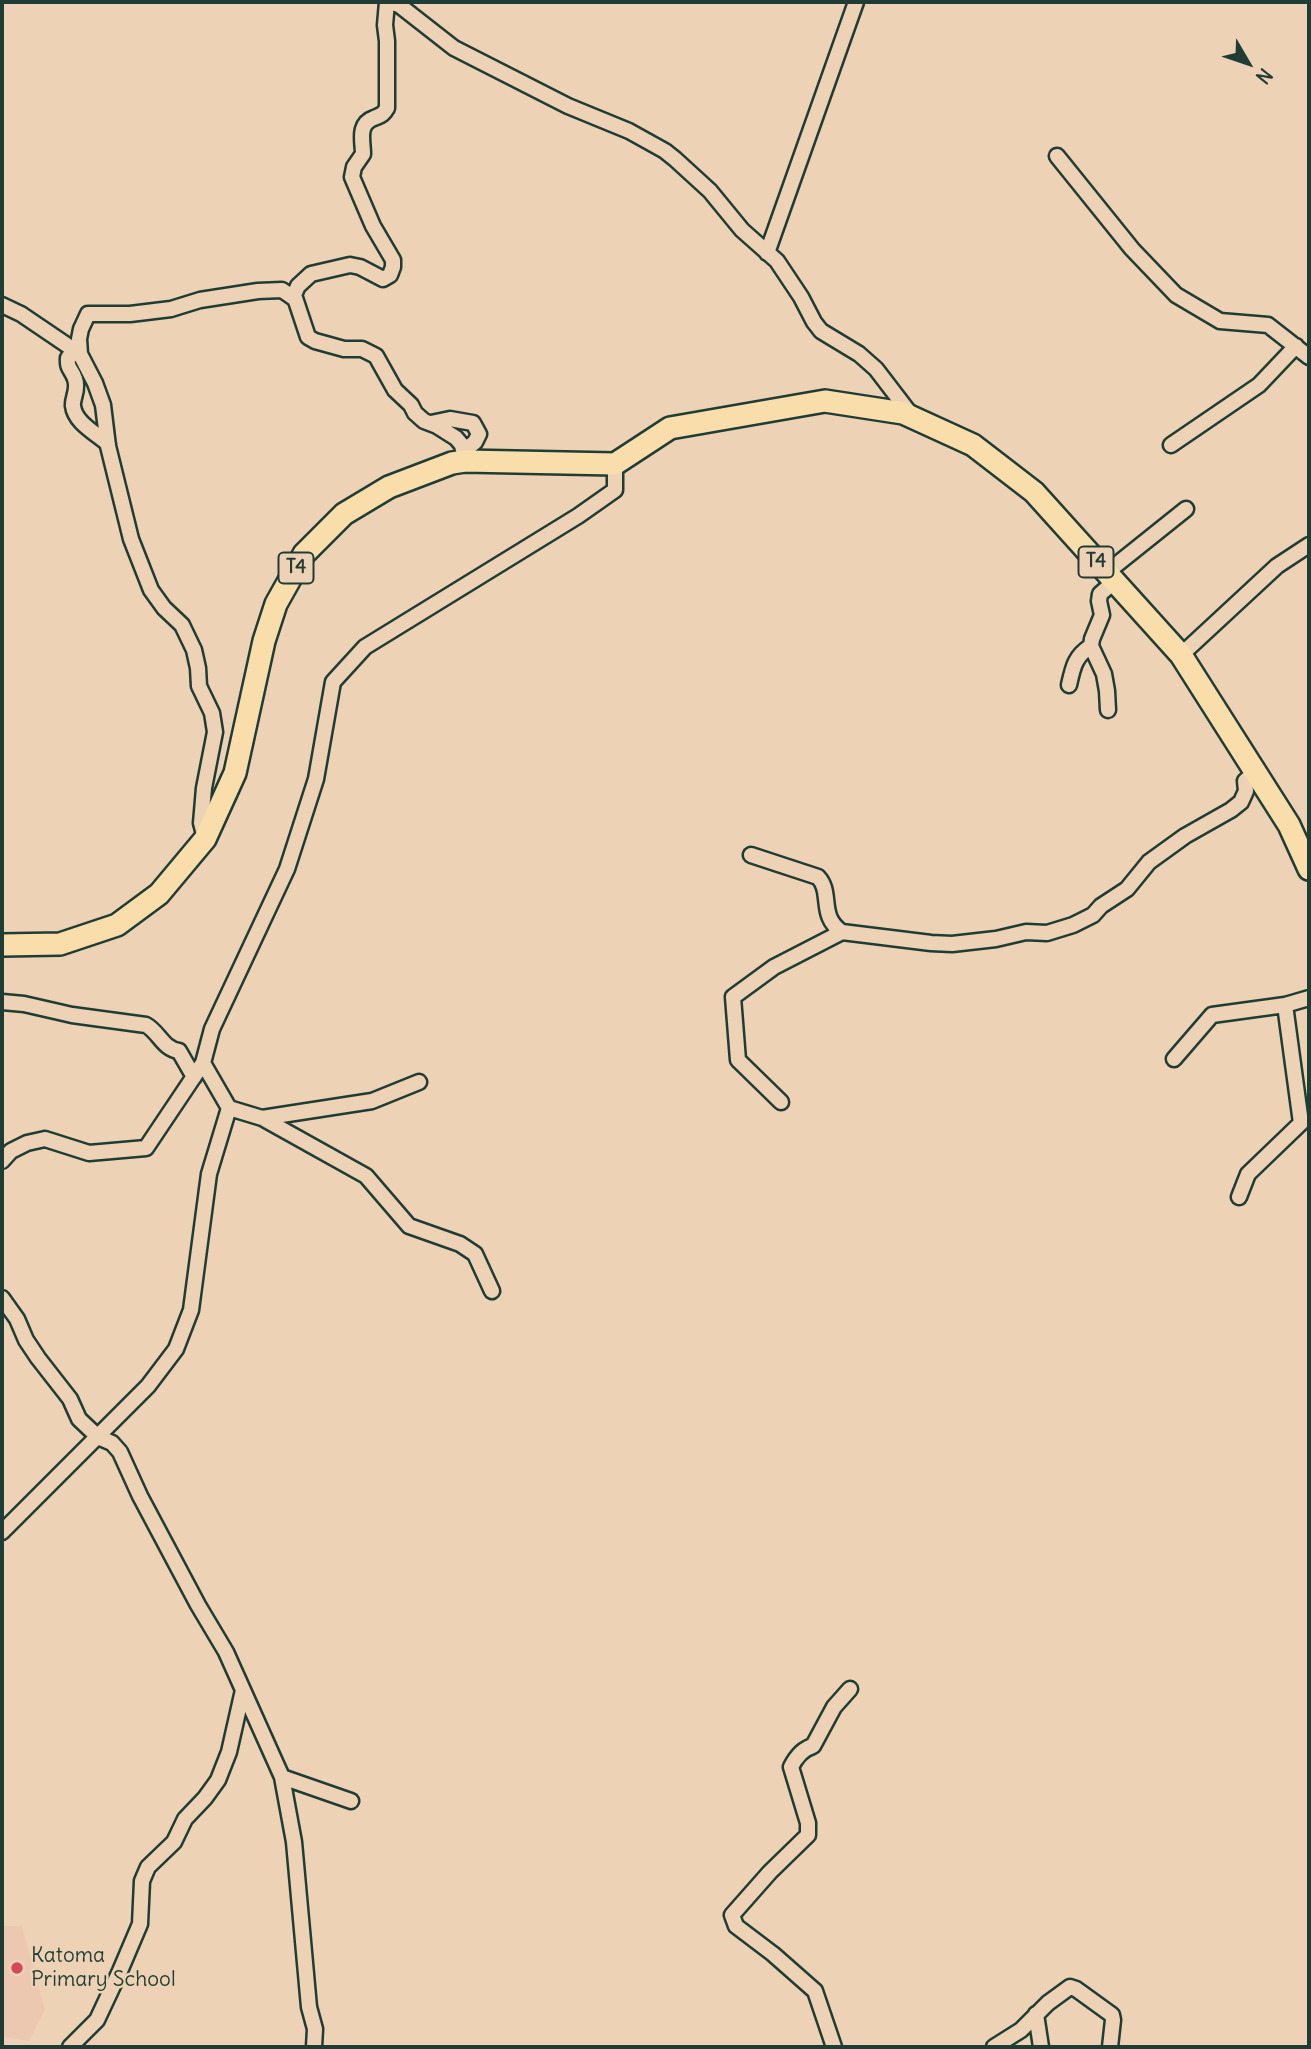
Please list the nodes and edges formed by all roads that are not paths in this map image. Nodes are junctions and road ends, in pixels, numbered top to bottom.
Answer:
1 (389, 2) edge
2 (856, 2) edge
3 (1057, 156) dead end
4 (767, 253) junction
5 (295, 299) junction
6 (2, 305) edge
7 (1296, 346) junction
8 (80, 354) junction
9 (1309, 357) edge
10 (913, 417) junction
11 (431, 423) junction
12 (108, 444) junction
13 (1171, 445) dead end
14 (464, 456) junction
15 (614, 464) junction
16 (1186, 509) dead end
17 (1309, 545) edge
18 (1110, 577) junction
19 (1091, 646) junction
20 (1181, 655) junction
21 (1069, 685) dead end
22 (1108, 710) dead end
23 (1255, 772) junction
24 (205, 839) junction
25 (1304, 845) edge
26 (751, 855) dead end
27 (1309, 869) edge
28 (842, 932) junction
29 (2, 945) edge
30 (1309, 998) edge
31 (2, 1002) edge
32 (1284, 1005) junction
33 (1174, 1059) dead end
34 (203, 1063) junction
35 (194, 1077) junction
36 (419, 1082) dead end
37 (781, 1102) dead end
38 (229, 1108) junction
39 (262, 1118) junction
40 (5, 1153) edge
41 (1239, 1197) dead end
42 (492, 1291) dead end
43 (2, 1298) edge
44 (98, 1437) junction
45 (2, 1532) edge
46 (850, 1689) dead end
47 (243, 1690) junction
48 (282, 1777) junction
49 (351, 1801) dead end
50 (1036, 2014) junction
51 (70, 2047) edge
52 (314, 2047) edge
53 (834, 2047) edge
54 (994, 2047) edge
55 (1041, 2047) edge
56 (1110, 2047) edge

1 - 4 street
1 - 5 street
2 - 4 street
3 - 7 street
4 - 10 street
5 - 8 street
5 - 11 street
6 - 8 street
7 - 9 street
7 - 13 street
8 - 12 street
8 - 12 street
10 - 15 highway, T4
10 - 18 highway, T4
11 - 14 street
11 - 14 street
12 - 24 street
14 - 15 highway, T4
14 - 24 highway, T4
15 - 34 street
16 - 18 street
17 - 20 street
18 - 19 street
18 - 20 highway, T4
19 - 21 street
19 - 22 street
20 - 23 highway, T4
23 - 25 highway, T4
23 - 28 street
24 - 29 highway, T4
25 - 27 highway, T4
26 - 28 street
28 - 37 street
30 - 32 street
31 - 35 street
32 - 33 street
32 - 41 street
34 - 35 street
34 - 38 street
35 - 40 street
36 - 39 street
38 - 39 street
38 - 44 street
39 - 42 street
43 - 44 street
44 - 45 street
44 - 47 street
46 - 53 street
47 - 48 street
47 - 51 street
48 - 49 street
48 - 52 street
50 - 54 street
50 - 55 street
50 - 56 street

